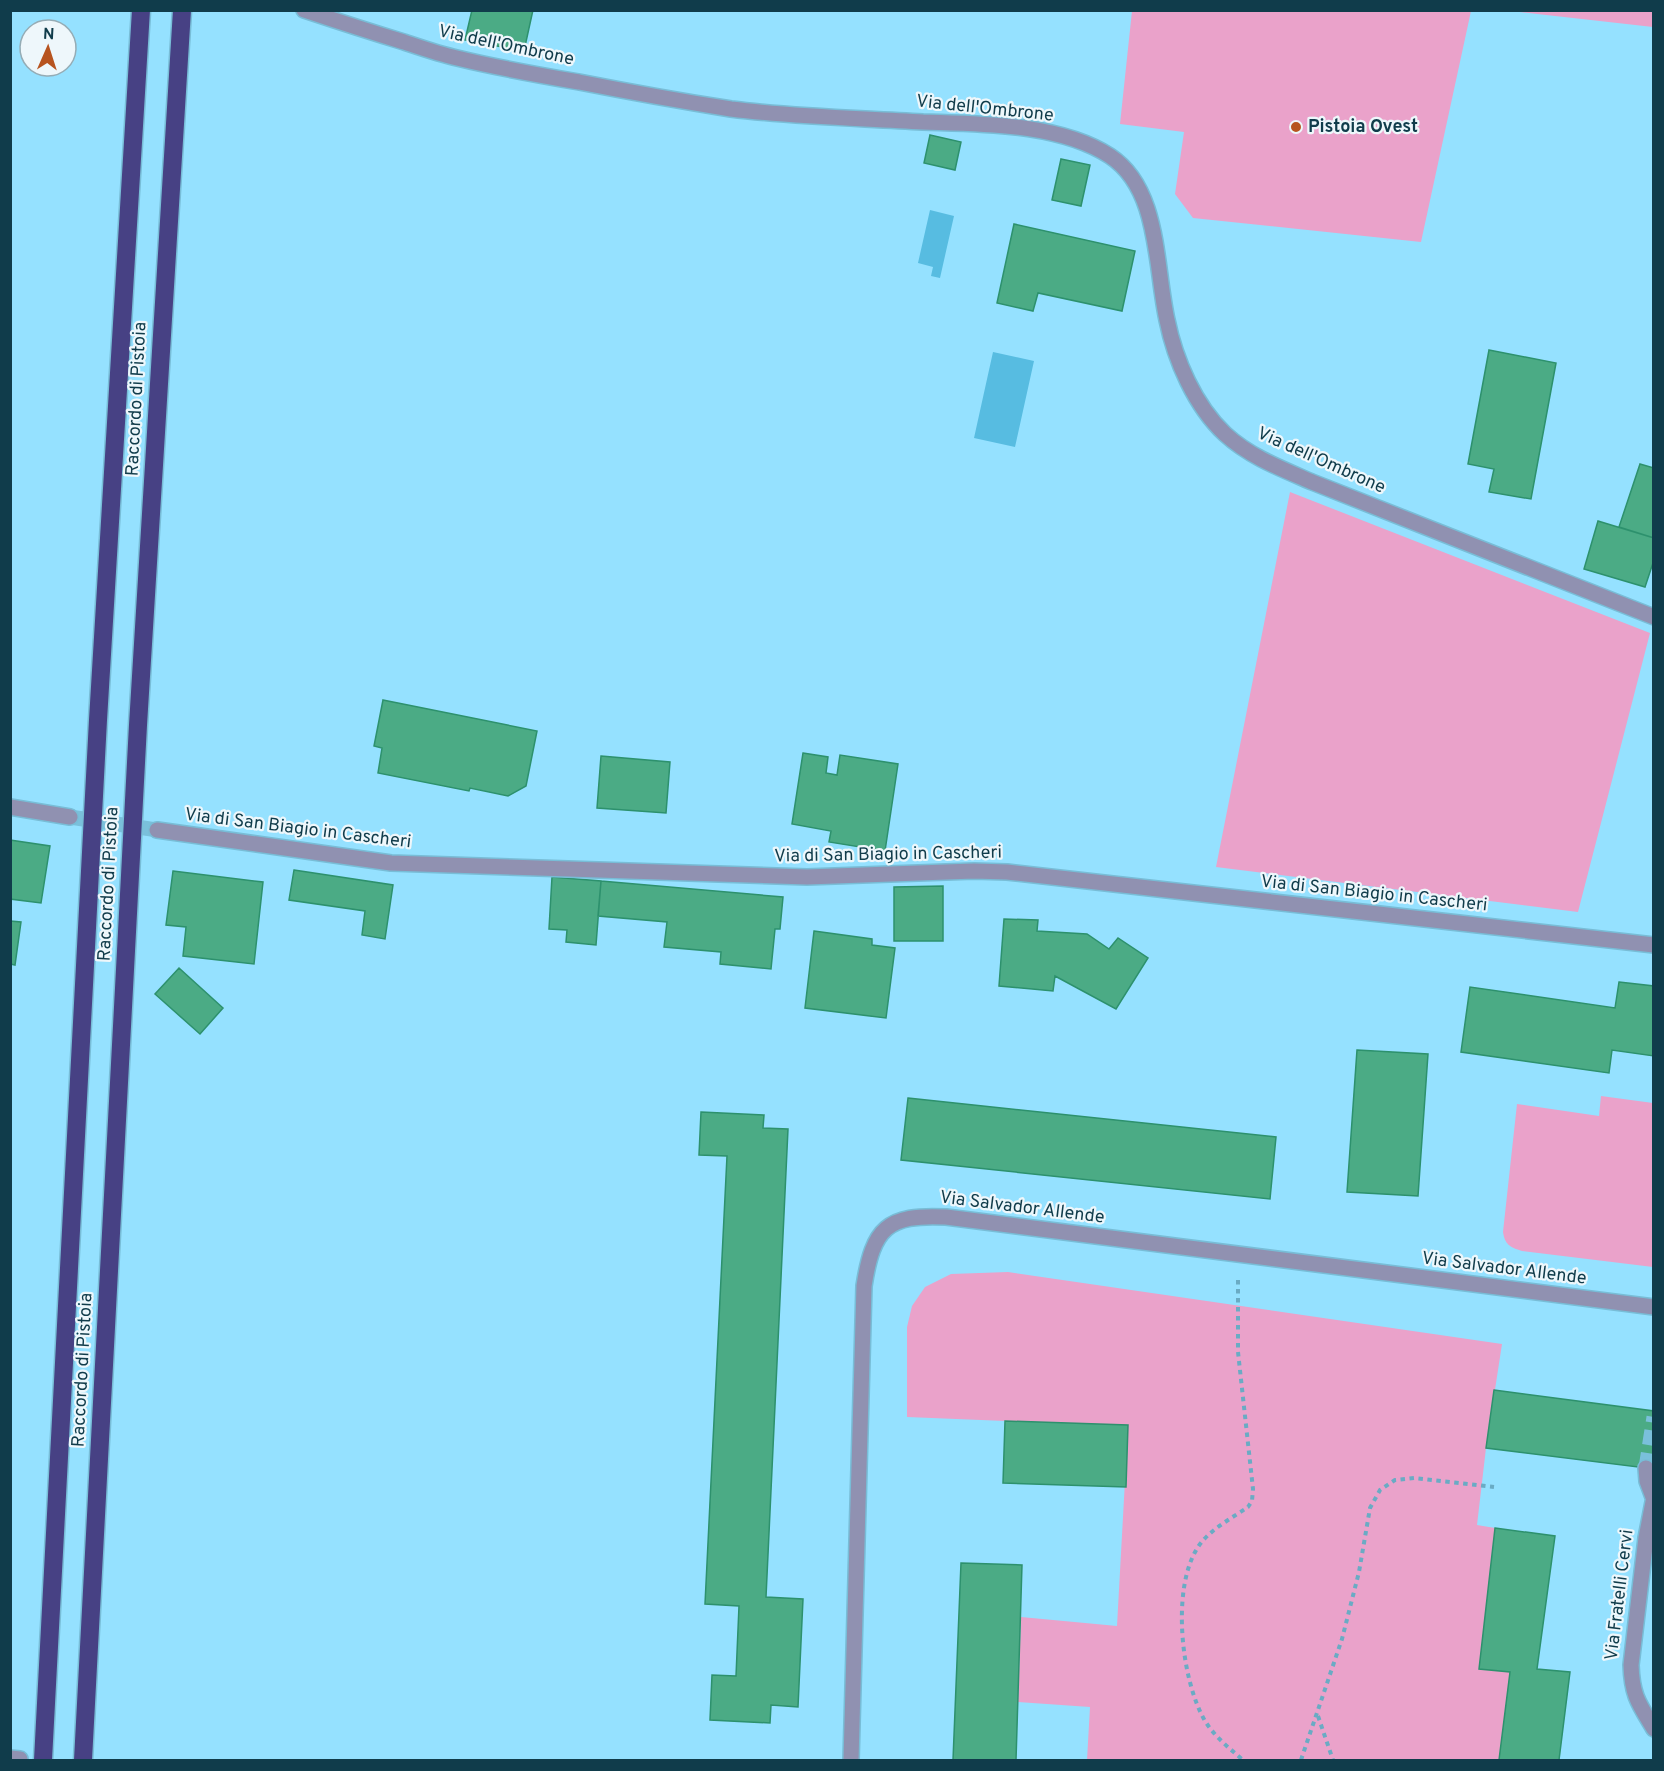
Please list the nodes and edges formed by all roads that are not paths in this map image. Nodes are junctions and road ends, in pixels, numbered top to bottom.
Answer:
1 (141, 10) edge
2 (182, 10) edge
3 (304, 10) edge
4 (1653, 617) edge
5 (10, 807) edge
6 (70, 817) tunnel mouth
7 (157, 830) tunnel mouth
8 (1653, 945) edge
9 (1653, 1307) edge
10 (1646, 1468) tunnel mouth
11 (1653, 1497) edge
12 (1653, 1729) edge
13 (43, 1761) edge
14 (83, 1761) edge
15 (850, 1761) edge

1 - 13 highway, Raccordo di Pistoia
2 - 14 highway, Raccordo di Pistoia
3 - 4 street, Via dell'Ombrone
5 - 6 street
7 - 8 street, Via di San Biagio in Cascheri
9 - 15 street, Via Salvador Allende
10 - 11 street, Via Fratelli Cervi
11 - 12 street, Via Fratelli Cervi

